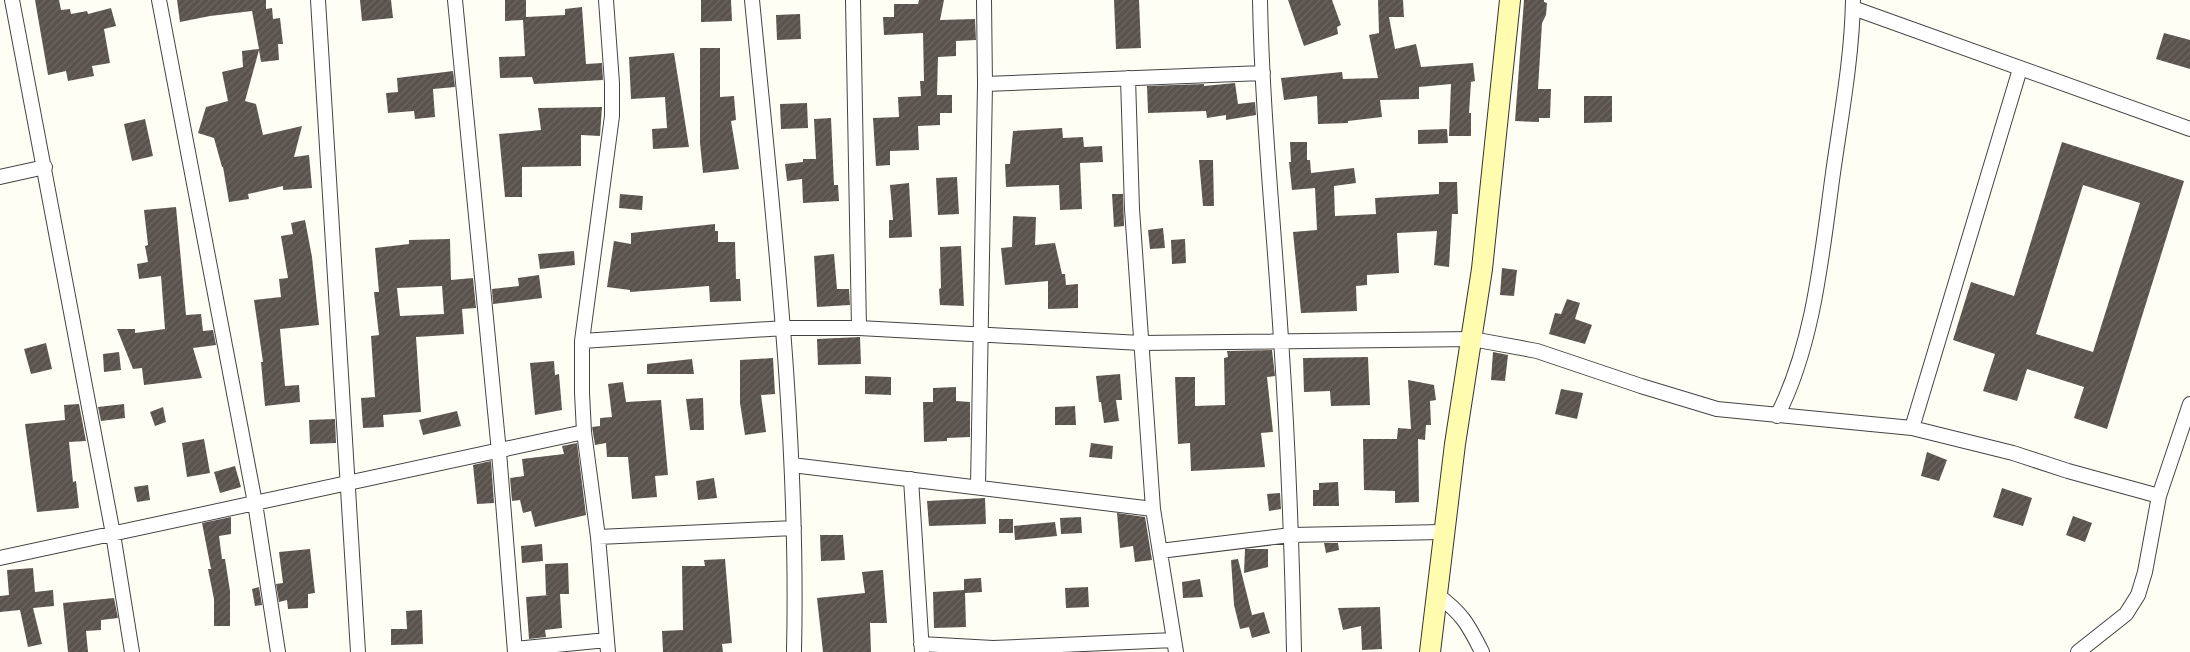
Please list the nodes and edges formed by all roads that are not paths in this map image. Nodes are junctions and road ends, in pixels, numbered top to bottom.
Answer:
1 (12, 0) edge
2 (159, 0) edge
3 (318, 0) edge
4 (455, 0) edge
5 (606, 0) edge
6 (752, 0) edge
7 (852, 0) edge
8 (984, 0) edge
9 (1260, 0) edge
10 (1510, 0) edge
11 (1853, 4) edge
12 (2020, 69) junction
13 (1263, 73) junction
14 (1128, 78) junction
15 (985, 84) junction
16 (2190, 129) edge
17 (45, 167) junction
18 (0, 177) edge
19 (784, 328) junction
20 (859, 328) junction
21 (980, 334) junction
22 (1472, 339) junction
23 (582, 341) junction
24 (1282, 342) junction
25 (1141, 343) junction
26 (2190, 404) edge
27 (1777, 416) junction
28 (1912, 428) junction
29 (584, 432) junction
30 (499, 452) junction
31 (792, 465) junction
32 (911, 479) junction
33 (348, 483) junction
34 (978, 487) junction
35 (2159, 496) junction
36 (255, 503) junction
37 (1153, 508) junction
38 (794, 528) junction
39 (1443, 532) junction
40 (113, 534) junction
41 (1291, 535) junction
42 (598, 537) junction
43 (1160, 551) junction
44 (0, 558) edge
45 (1436, 594) junction
46 (607, 646) edge
47 (1175, 646) edge
48 (921, 648) edge
49 (993, 650) edge
50 (515, 651) edge
51 (132, 652) edge
52 (278, 652) edge
53 (358, 652) edge
54 (794, 652) edge
55 (1294, 652) edge
56 (1430, 652) edge
57 (1482, 652) edge
58 (2078, 652) edge

1 - 17 street
2 - 36 street
3 - 33 street
4 - 30 street
5 - 23 street
6 - 19 street
7 - 20 street
8 - 15 street
9 - 13 street
10 - 22 street
11 - 12 street
11 - 27 street
12 - 16 street
12 - 28 street
13 - 14 street
13 - 24 street
14 - 15 street
14 - 25 street
15 - 21 street
17 - 18 street
17 - 40 street
19 - 20 street
19 - 23 street
19 - 31 street
20 - 21 street
21 - 25 street
21 - 34 street
22 - 24 street
22 - 27 street
22 - 39 street
23 - 29 street
24 - 25 street
24 - 41 street
25 - 37 street
26 - 35 street
27 - 28 street
28 - 35 street
29 - 30 street
29 - 42 street
30 - 33 street
30 - 50 street
31 - 32 street
31 - 38 street
32 - 34 street
32 - 48 street
33 - 36 street
33 - 53 street
34 - 37 street
35 - 58 street
36 - 40 street
36 - 52 street
37 - 43 street
38 - 42 street
38 - 54 street
39 - 41 street
39 - 45 street
40 - 44 street
40 - 51 street
41 - 43 street
41 - 55 street
42 - 46 street
43 - 47 street
45 - 56 street
45 - 57 street
46 - 50 street
47 - 49 street
48 - 49 street

